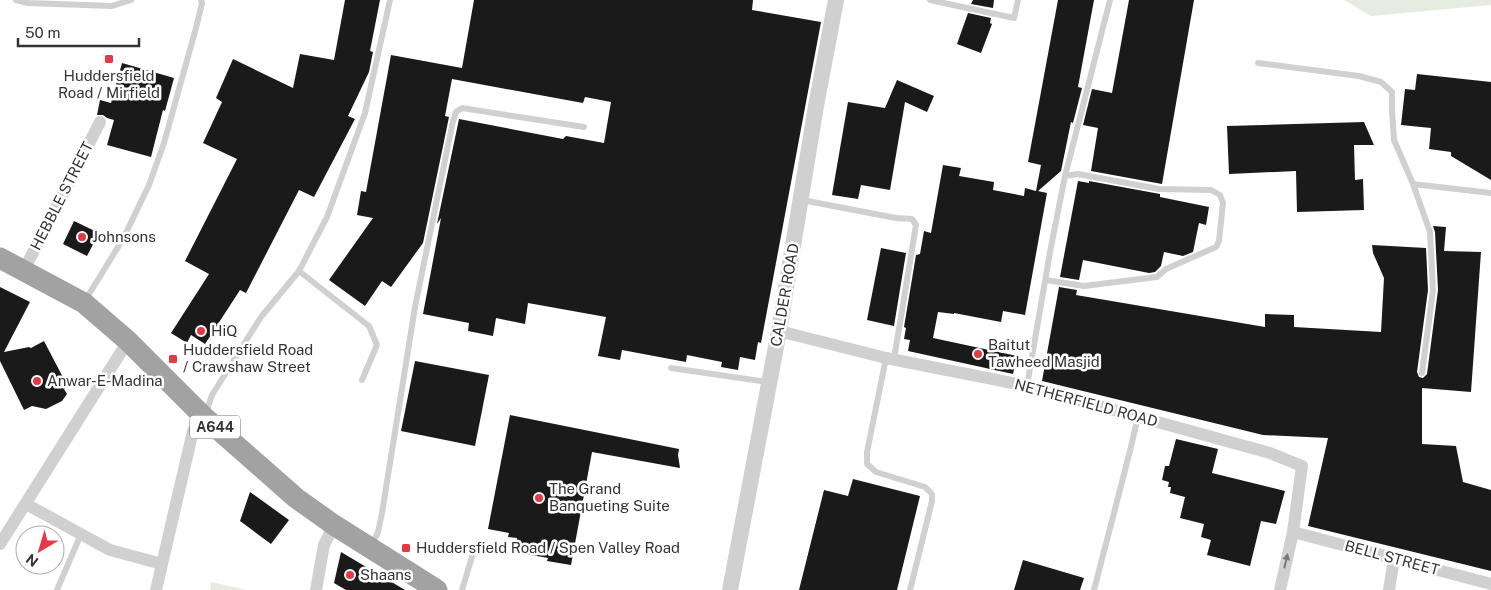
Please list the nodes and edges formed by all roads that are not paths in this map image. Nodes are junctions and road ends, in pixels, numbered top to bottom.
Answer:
1 (16, 0) edge
2 (131, 0) edge
3 (390, 0) edge
4 (836, 0) edge
5 (930, 0) edge
6 (1018, 0) edge
7 (1110, 0) edge
8 (202, 1) edge
9 (1258, 63) dead end
10 (100, 122) dead end
11 (584, 127) dead end
12 (1065, 176) junction
13 (1413, 184) junction
14 (1491, 193) edge
15 (800, 200) junction
16 (0, 258) edge
17 (24, 270) junction
18 (299, 271) junction
19 (1046, 280) junction
20 (84, 303) junction
21 (779, 331) junction
22 (128, 341) junction
23 (890, 358) junction
24 (671, 368) dead end
25 (1422, 373) dead end
26 (362, 380) dead end
27 (769, 382) junction
28 (1027, 386) junction
29 (1138, 416) junction
30 (204, 417) junction
31 (26, 504) junction
32 (334, 525) junction
33 (1293, 532) junction
34 (81, 534) junction
35 (0, 544) edge
36 (370, 548) junction
37 (474, 550) dead end
38 (1394, 559) junction
39 (162, 564) junction
40 (1491, 584) edge
41 (57, 590) edge
42 (156, 590) edge
43 (316, 590) edge
44 (437, 590) edge
45 (462, 590) edge
46 (730, 590) edge
47 (910, 590) edge
48 (1094, 590) edge
49 (1280, 590) edge
50 (1389, 590) edge

1 - 2 lane
3 - 18 lane
4 - 15 street, CALDER ROAD
5 - 6 lane
7 - 12 lane
8 - 20 lane
9 - 13 lane
10 - 17 street, HEBBLE STREET
11 - 36 lane
12 - 19 lane
12 - 19 lane
13 - 14 lane
13 - 25 lane
15 - 21 street, CALDER ROAD
15 - 23 lane
16 - 17 highway, A644
17 - 20 highway, A644
18 - 26 lane
18 - 30 lane
19 - 28 lane
20 - 22 highway, A644
21 - 23 street, NETHERFIELD ROAD
21 - 27 street, CALDER ROAD
22 - 30 highway, A644
22 - 31 street
23 - 28 street, NETHERFIELD ROAD
23 - 47 lane
24 - 27 lane
27 - 46 street, CALDER ROAD
28 - 29 street, NETHERFIELD ROAD
29 - 33 street, NETHERFIELD ROAD
29 - 48 lane
30 - 32 highway, A644
30 - 39 street
31 - 34 street
31 - 35 street
32 - 36 highway, A644
32 - 43 street
33 - 38 street, BELL STREET
49 -> 33 street
34 - 39 street
34 - 41 lane
36 - 44 highway, A644
37 - 45 lane
38 - 40 street, BELL STREET
38 - 50 street
39 - 42 street

